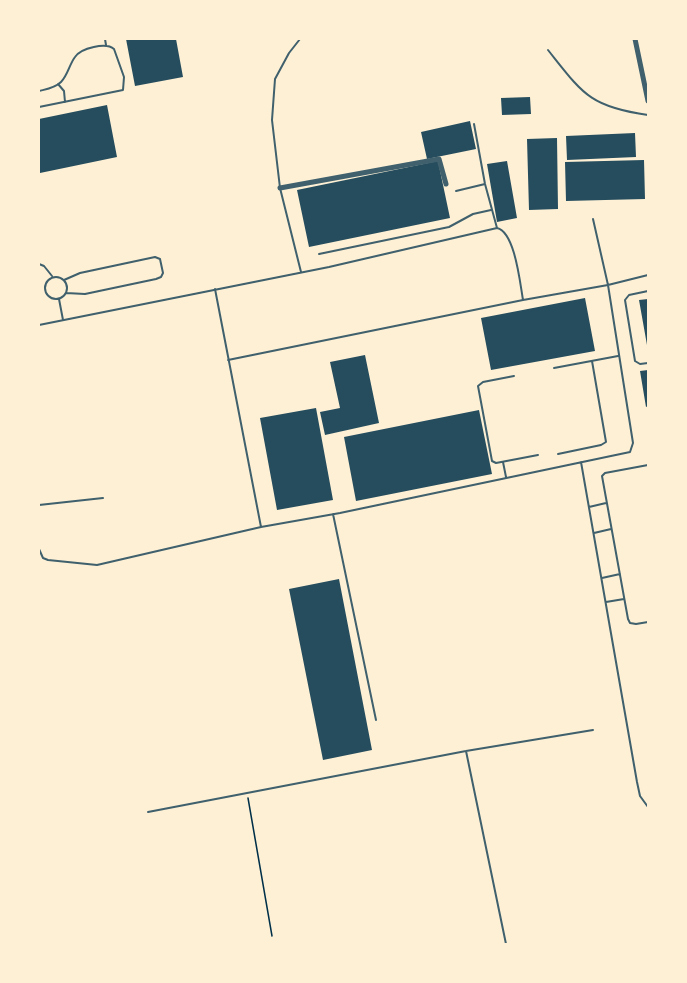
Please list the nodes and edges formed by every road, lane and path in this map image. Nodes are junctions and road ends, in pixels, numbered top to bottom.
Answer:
1 (105, 39) edge
2 (300, 39) edge
3 (635, 39) edge
4 (106, 45) junction
5 (548, 50) dead end
6 (58, 84) junction
7 (39, 91) edge
8 (648, 101) edge
9 (65, 102) junction
10 (39, 107) edge
11 (648, 115) edge
12 (474, 124) dead end
13 (446, 184) dead end
14 (485, 184) junction
15 (280, 188) junction
16 (456, 191) dead end
17 (491, 210) junction
18 (593, 219) dead end
19 (497, 228) junction
20 (319, 254) dead end
21 (39, 264) edge
22 (301, 272) junction
23 (648, 275) edge
24 (52, 277) junction
25 (64, 280) junction
26 (608, 285) junction
27 (215, 289) junction
28 (648, 291) edge
29 (66, 293) junction
30 (59, 299) junction
31 (523, 300) junction
32 (63, 320) junction
33 (39, 325) edge
34 (618, 356) junction
35 (228, 360) junction
36 (592, 361) junction
37 (648, 363) edge
38 (554, 368) dead end
39 (513, 376) dead end
40 (558, 454) dead end
41 (538, 455) dead end
42 (503, 462) junction
43 (581, 462) junction
44 (648, 465) edge
45 (506, 478) junction
46 (103, 498) dead end
47 (606, 503) junction
48 (39, 505) edge
49 (589, 507) junction
50 (333, 514) junction
51 (261, 527) junction
52 (611, 529) junction
53 (593, 533) junction
54 (39, 549) edge
55 (620, 574) junction
56 (601, 578) junction
57 (624, 599) junction
58 (606, 602) junction
59 (648, 622) edge
60 (376, 720) dead end
61 (593, 730) dead end
62 (466, 751) junction
63 (248, 793) junction
64 (648, 807) edge
65 (148, 812) dead end
66 (272, 936) dead end
67 (506, 944) edge

1 - 4 lane
2 - 15 lane
3 - 8 street
4 - 6 lane
4 - 9 lane
5 - 11 lane
6 - 7 lane
6 - 9 lane
9 - 10 lane
12 - 14 lane
13 - 15 street
14 - 16 lane
14 - 17 lane
15 - 22 lane
17 - 19 lane
17 - 20 lane
18 - 26 lane
19 - 22 lane
19 - 31 lane
21 - 24 lane
22 - 27 lane
23 - 26 lane
24 - 25 lane
24 - 30 lane
25 - 29 lane
25 - 29 lane
26 - 31 lane
26 - 34 lane
27 - 32 lane
27 - 35 lane
28 - 37 lane
29 - 30 lane
30 - 32 lane
31 - 35 lane
32 - 33 lane
34 - 36 lane
34 - 43 lane
35 - 51 lane
36 - 38 lane
36 - 40 lane
39 - 42 lane
41 - 42 lane
42 - 45 lane
43 - 45 lane
43 - 49 lane
44 - 47 lane
45 - 50 lane
46 - 48 lane
47 - 49 lane
47 - 52 lane
49 - 53 lane
50 - 51 lane
50 - 60 lane
51 - 54 lane
52 - 53 lane
52 - 55 lane
53 - 56 lane
55 - 56 lane
55 - 57 lane
56 - 58 lane
57 - 58 lane
57 - 59 lane
58 - 64 lane
61 - 62 lane
62 - 63 lane
62 - 67 lane
63 - 65 lane
63 - 66 path

